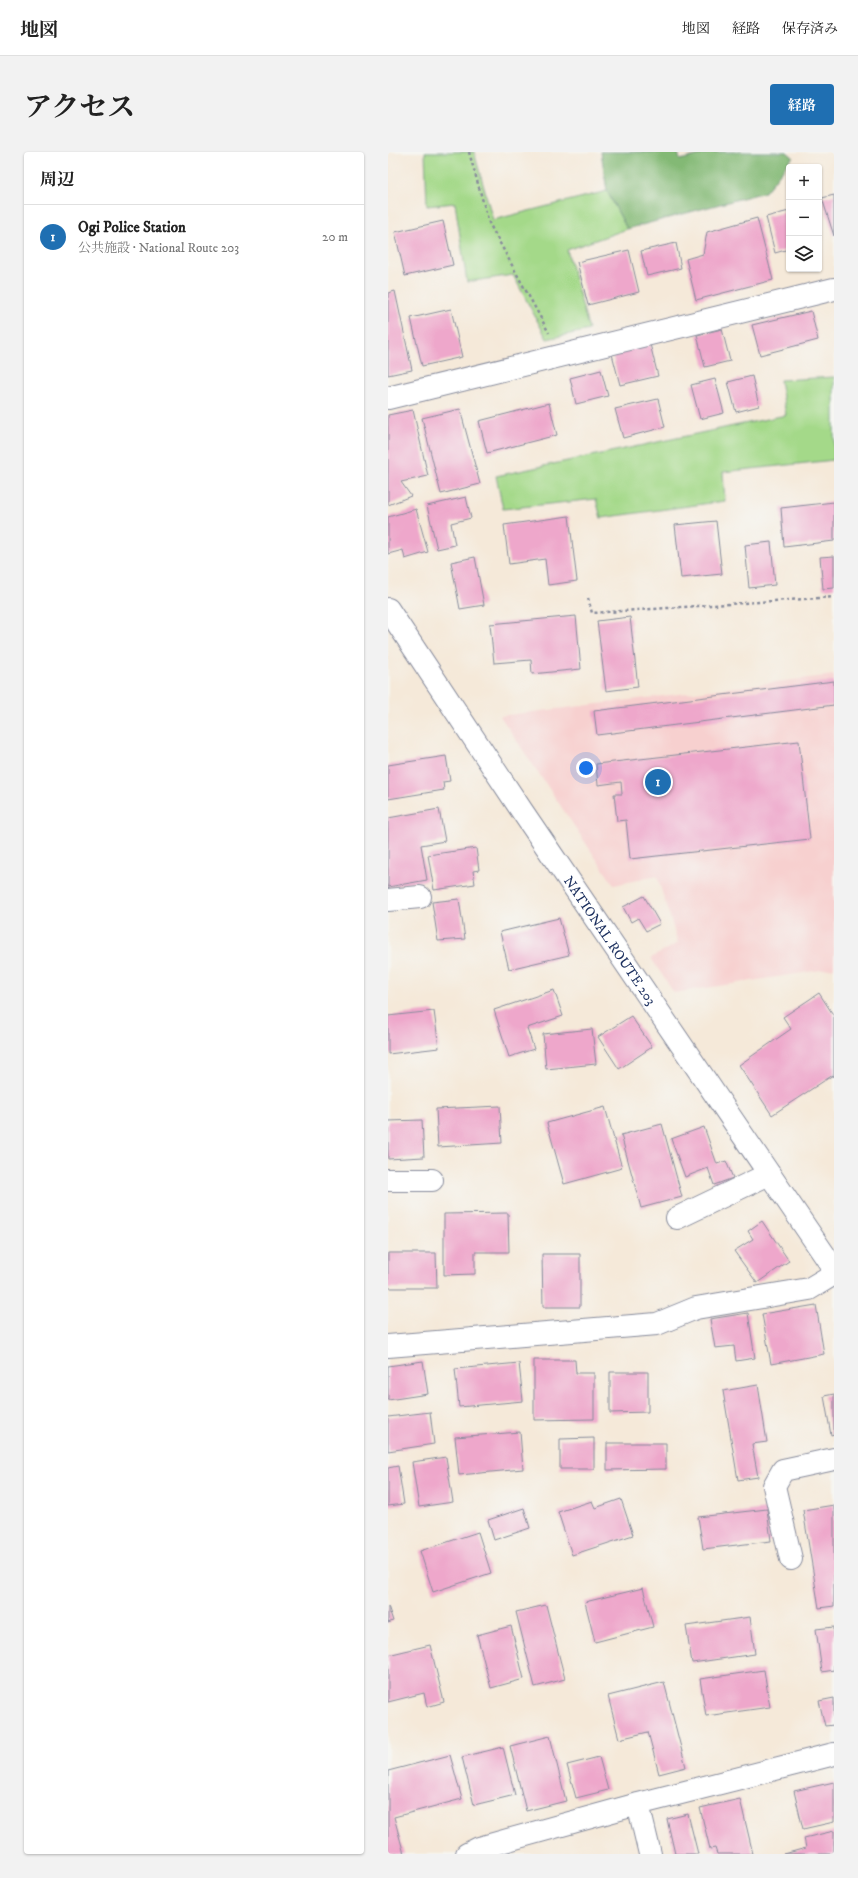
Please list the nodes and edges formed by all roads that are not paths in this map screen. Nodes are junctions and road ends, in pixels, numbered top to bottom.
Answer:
1 (834, 289) edge
2 (388, 398) edge
3 (388, 609) edge
4 (420, 897) dead end
5 (388, 900) edge
6 (769, 1174) junction
7 (388, 1180) edge
8 (432, 1180) dead end
9 (678, 1218) dead end
10 (834, 1269) edge
11 (834, 1274) edge
12 (388, 1346) edge
13 (834, 1459) edge
14 (791, 1559) dead end
15 (834, 1754) edge
16 (638, 1804) junction
17 (466, 1854) edge
18 (650, 1854) edge

1 - 2 main road
3 - 6 main road, NATIONAL ROUTE 203
4 - 5 main road
6 - 9 main road
6 - 10 main road, NATIONAL ROUTE 203
7 - 8 main road
11 - 12 main road
13 - 14 main road
15 - 16 main road
16 - 17 main road
16 - 18 main road

